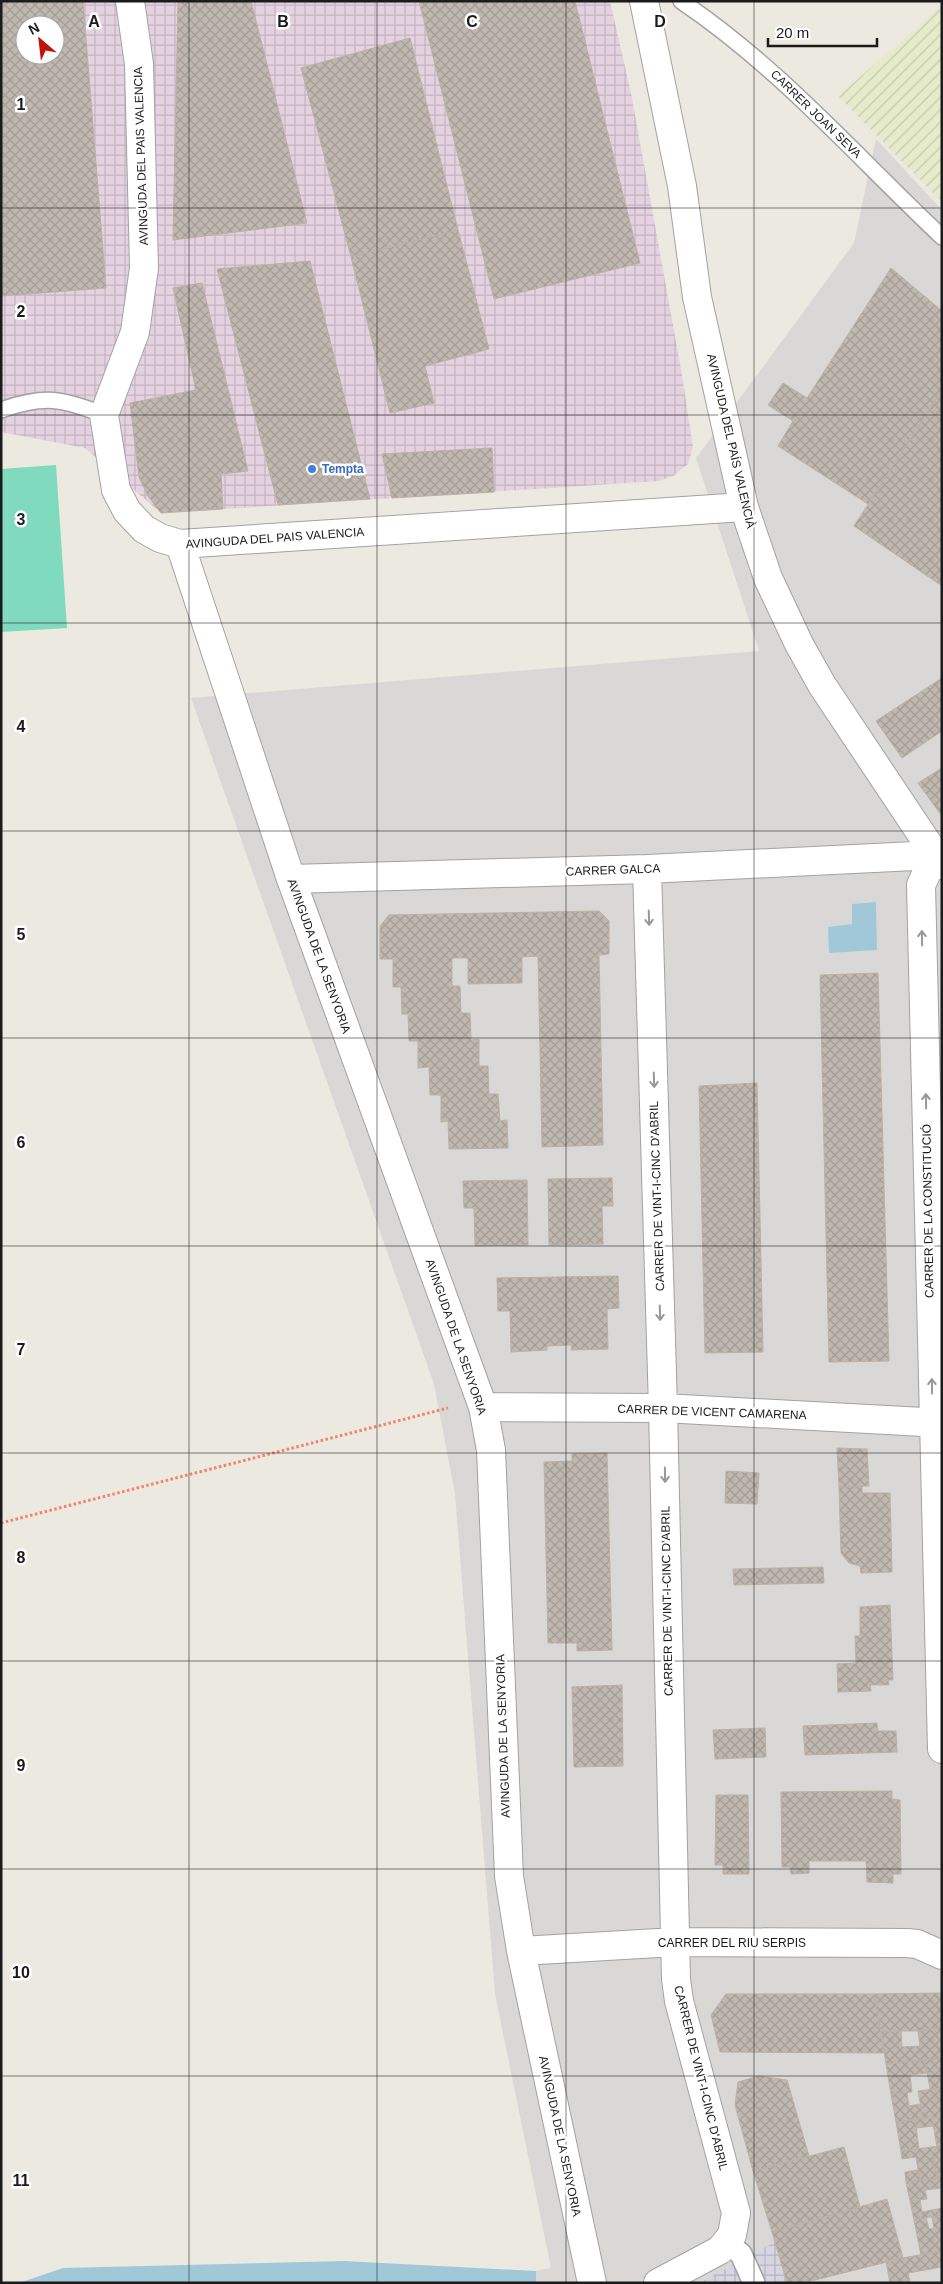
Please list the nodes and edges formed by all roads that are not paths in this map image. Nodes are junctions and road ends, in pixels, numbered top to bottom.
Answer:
1 (130, 1) edge
2 (644, 1) edge
3 (681, 1) edge
4 (942, 237) edge
5 (1, 410) edge
6 (104, 415) junction
7 (744, 506) junction
8 (180, 544) junction
9 (938, 860) edge
10 (648, 869) junction
11 (291, 879) junction
12 (483, 1407) junction
13 (663, 1408) junction
14 (937, 1422) edge
15 (942, 1749) edge
16 (675, 1942) junction
17 (521, 1951) junction
18 (942, 1955) edge
19 (728, 2242) junction
20 (592, 2283) edge
21 (658, 2283) edge
22 (754, 2283) edge

1 - 6 street, AVINGUDA DEL PAIS VALENCIA
2 - 7 street, AVINGUDA DEL PAÍS VALENCIÀ
3 - 4 lane, CARRER JOAN SEVA
5 - 6 lane
6 - 8 street, AVINGUDA DEL PAIS VALENCIA
7 - 8 street, AVINGUDA DEL PAIS VALENCIA
7 - 9 street, AVINGUDA DEL PAÍS VALENCIÀ
8 - 11 street, AVINGUDA DE LA SENYORIA
9 - 10 street, CARRER GALCA
14 -> 9 street, CARRER DE LA CONSTITUCIÓ
10 - 11 street, CARRER GALCA
10 -> 13 street, CARRER DE VINT-I-CINC D'ABRIL
11 - 12 street, AVINGUDA DE LA SENYORIA
12 - 13 street, CARRER DE VICENT CAMARENA
12 - 17 street, AVINGUDA DE LA SENYORIA
13 - 14 street, CARRER DE VICENT CAMARENA
13 -> 16 street, CARRER DE VINT-I-CINC D'ABRIL
14 - 15 street, CARRER DE LA CONSTITUCIÓ
16 - 17 street, CARRER DEL RIU SERPIS
16 - 18 street, CARRER DEL RIU SERPIS
16 - 19 street, CARRER DE VINT-I-CINC D'ABRIL
17 - 20 street, AVINGUDA DE LA SENYORIA
19 - 21 street
19 - 22 street

